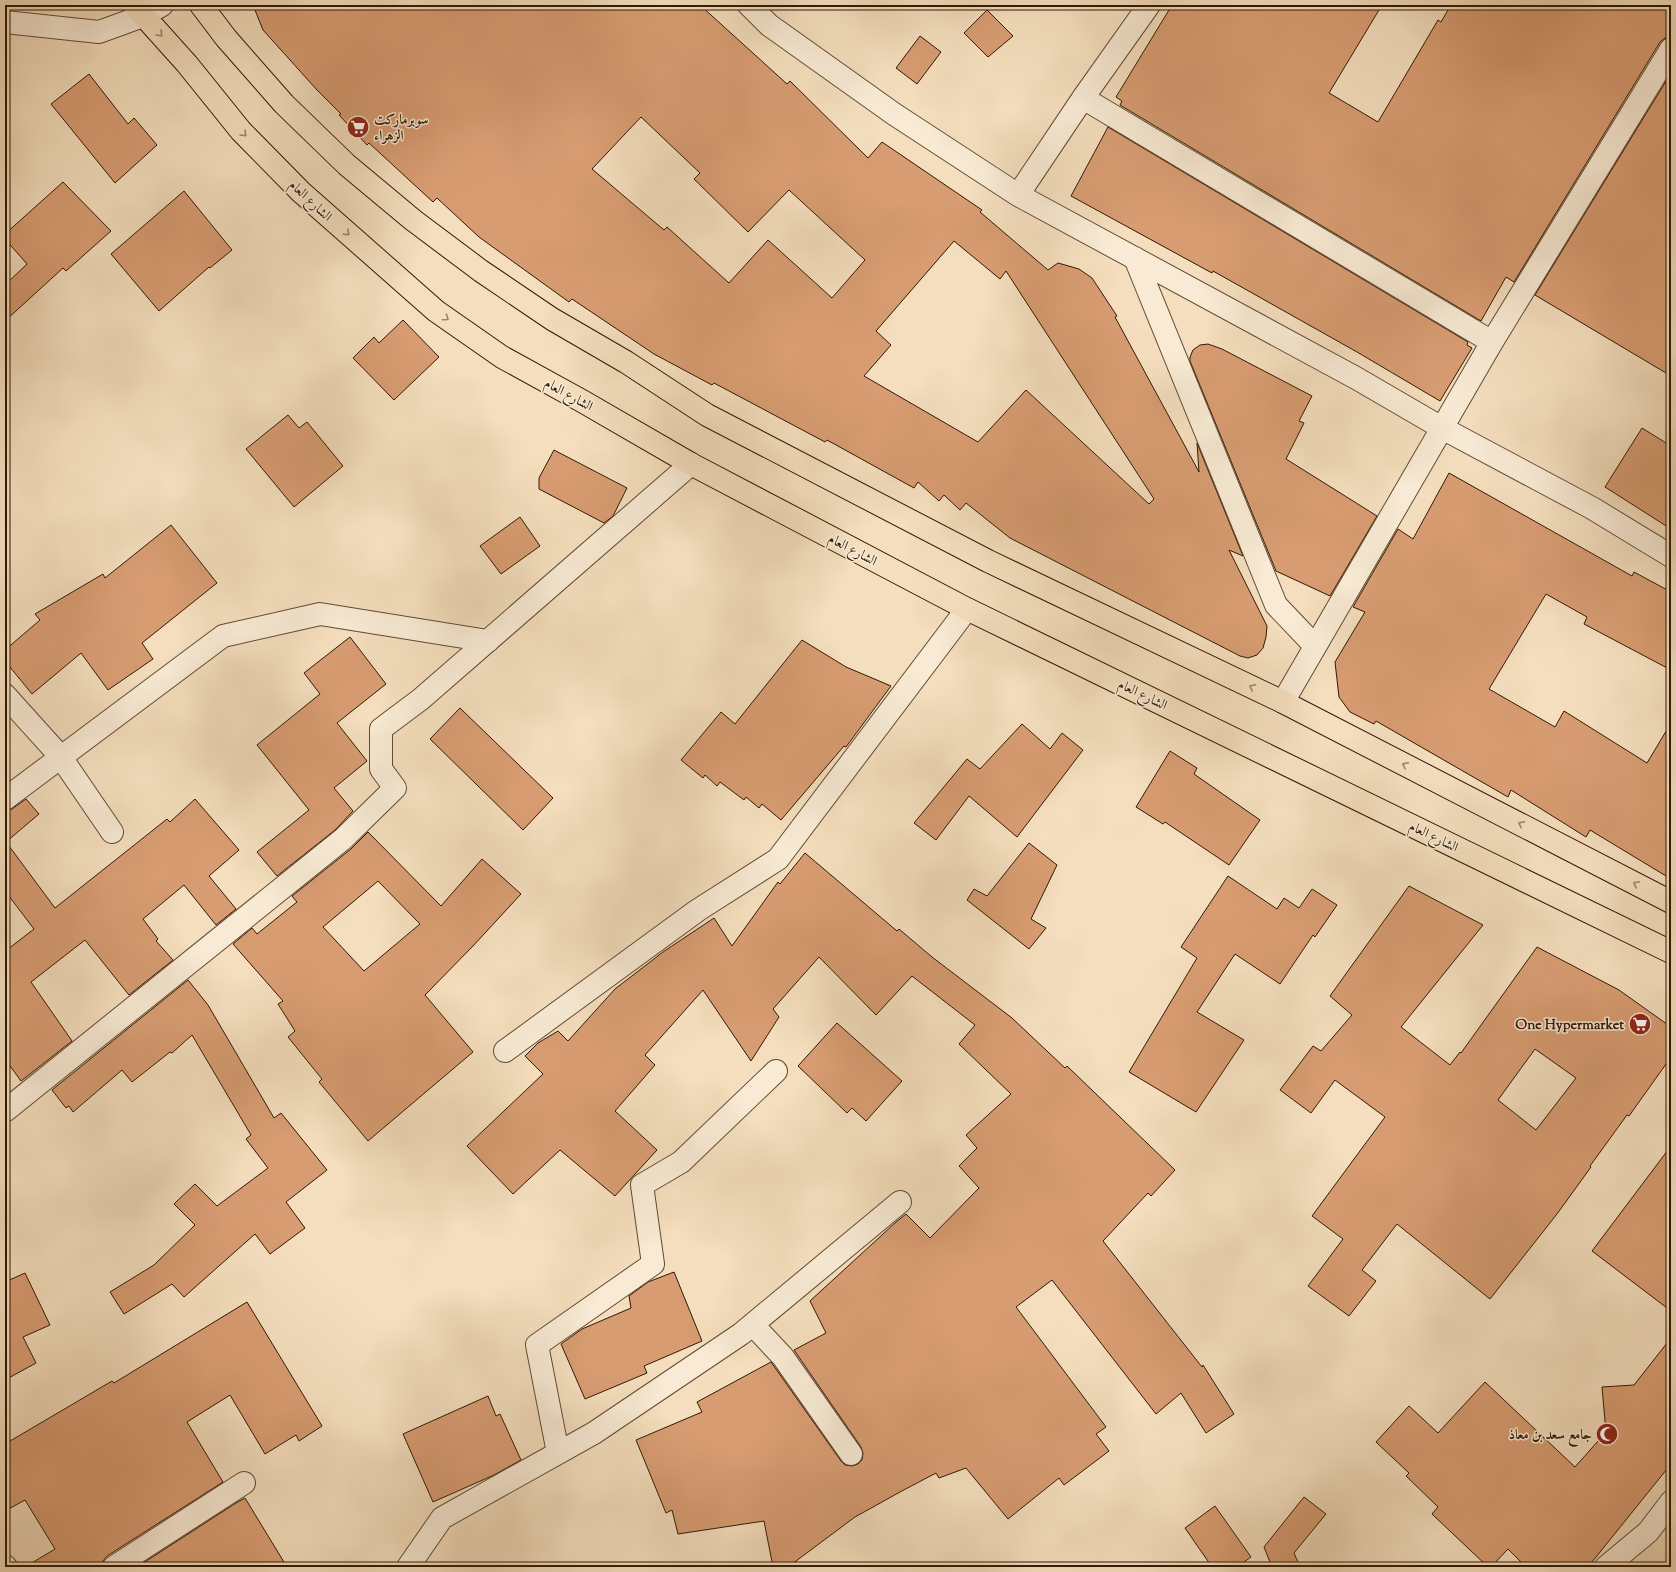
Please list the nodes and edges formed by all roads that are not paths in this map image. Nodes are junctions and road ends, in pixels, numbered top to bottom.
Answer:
1 (162, 5) edge
2 (201, 5) edge
3 (749, 5) edge
4 (1149, 5) edge
5 (139, 11) edge
6 (5, 22) edge
7 (1671, 49) edge
8 (1083, 98) junction
9 (1018, 195) junction
10 (1135, 258) junction
11 (1492, 342) junction
12 (1442, 428) junction
13 (691, 464) junction
14 (1671, 556) edge
15 (967, 609) junction
16 (488, 641) junction
17 (1315, 646) junction
18 (5, 695) edge
19 (1283, 702) junction
20 (60, 756) junction
21 (5, 799) edge
22 (112, 832) dead end
23 (1671, 902) edge
24 (1669, 944) edge
25 (505, 1051) dead end
26 (776, 1071) dead end
27 (5, 1111) edge
28 (900, 1202) dead end
29 (753, 1325) junction
30 (558, 1453) junction
31 (851, 1454) dead end
32 (244, 1483) dead end
33 (1671, 1502) edge
34 (114, 1567) edge
35 (408, 1567) edge
36 (1606, 1567) edge

1 - 5 street
19 -> 2 main road
3 - 9 street
4 - 8 street
5 - 6 street
5 -> 13 main road, الشارع العام
7 - 11 street
8 - 9 street
8 - 11 street
9 - 10 street
10 - 12 street
10 - 17 street
11 - 12 street
12 - 14 street
12 - 17 street
13 - 15 main road, الشارع العام
13 - 16 street
15 - 24 main road, الشارع العام
15 - 25 street
16 - 20 street
16 - 27 street
17 - 19 street
18 - 20 street
23 -> 19 main road
20 - 21 street
20 - 22 street
26 - 30 street
28 - 29 street
29 - 30 street
29 - 31 street
30 - 35 street
32 - 34 street
33 - 36 street

